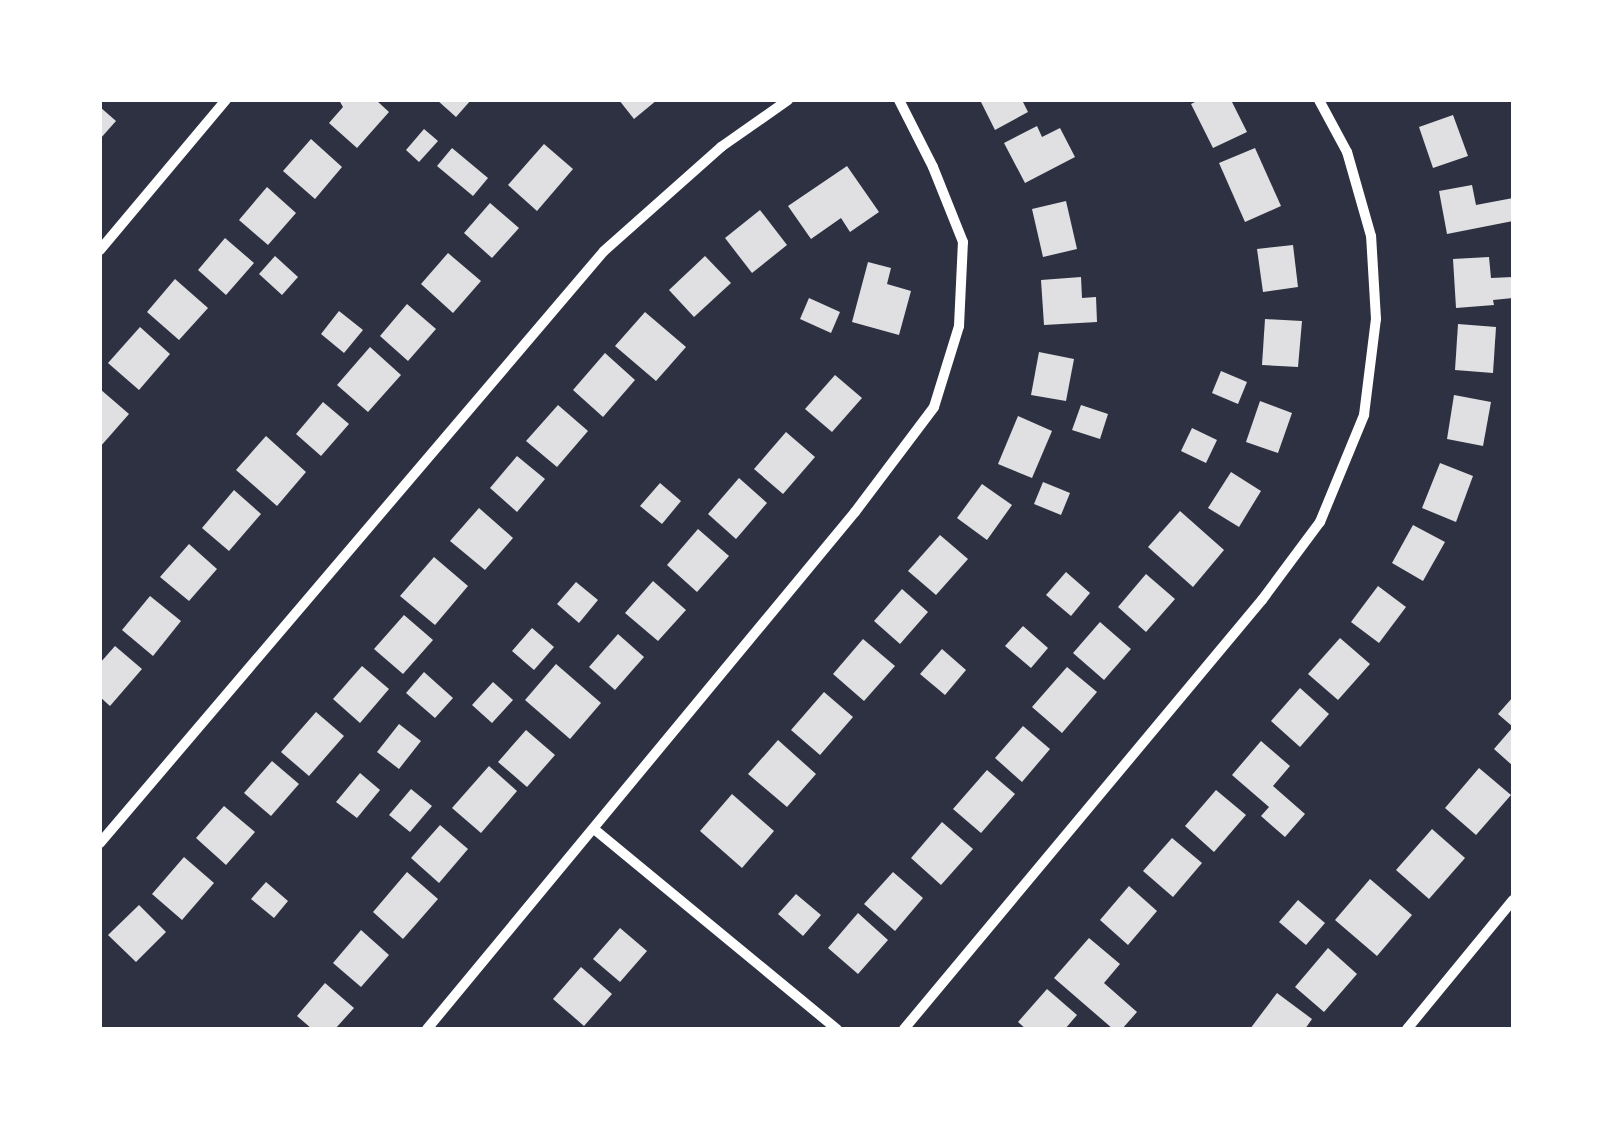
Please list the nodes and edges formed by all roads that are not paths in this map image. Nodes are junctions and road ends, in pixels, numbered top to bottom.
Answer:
1 (226, 100) edge
2 (788, 100) edge
3 (900, 100) edge
4 (1319, 100) edge
5 (100, 250) edge
6 (594, 829) junction
7 (100, 843) edge
8 (1513, 900) edge
9 (427, 1029) edge
10 (837, 1029) edge
11 (904, 1029) edge
12 (1407, 1029) edge

1 - 5 street
2 - 7 street
3 - 6 street
4 - 11 street
6 - 9 street
6 - 10 street
8 - 12 street

